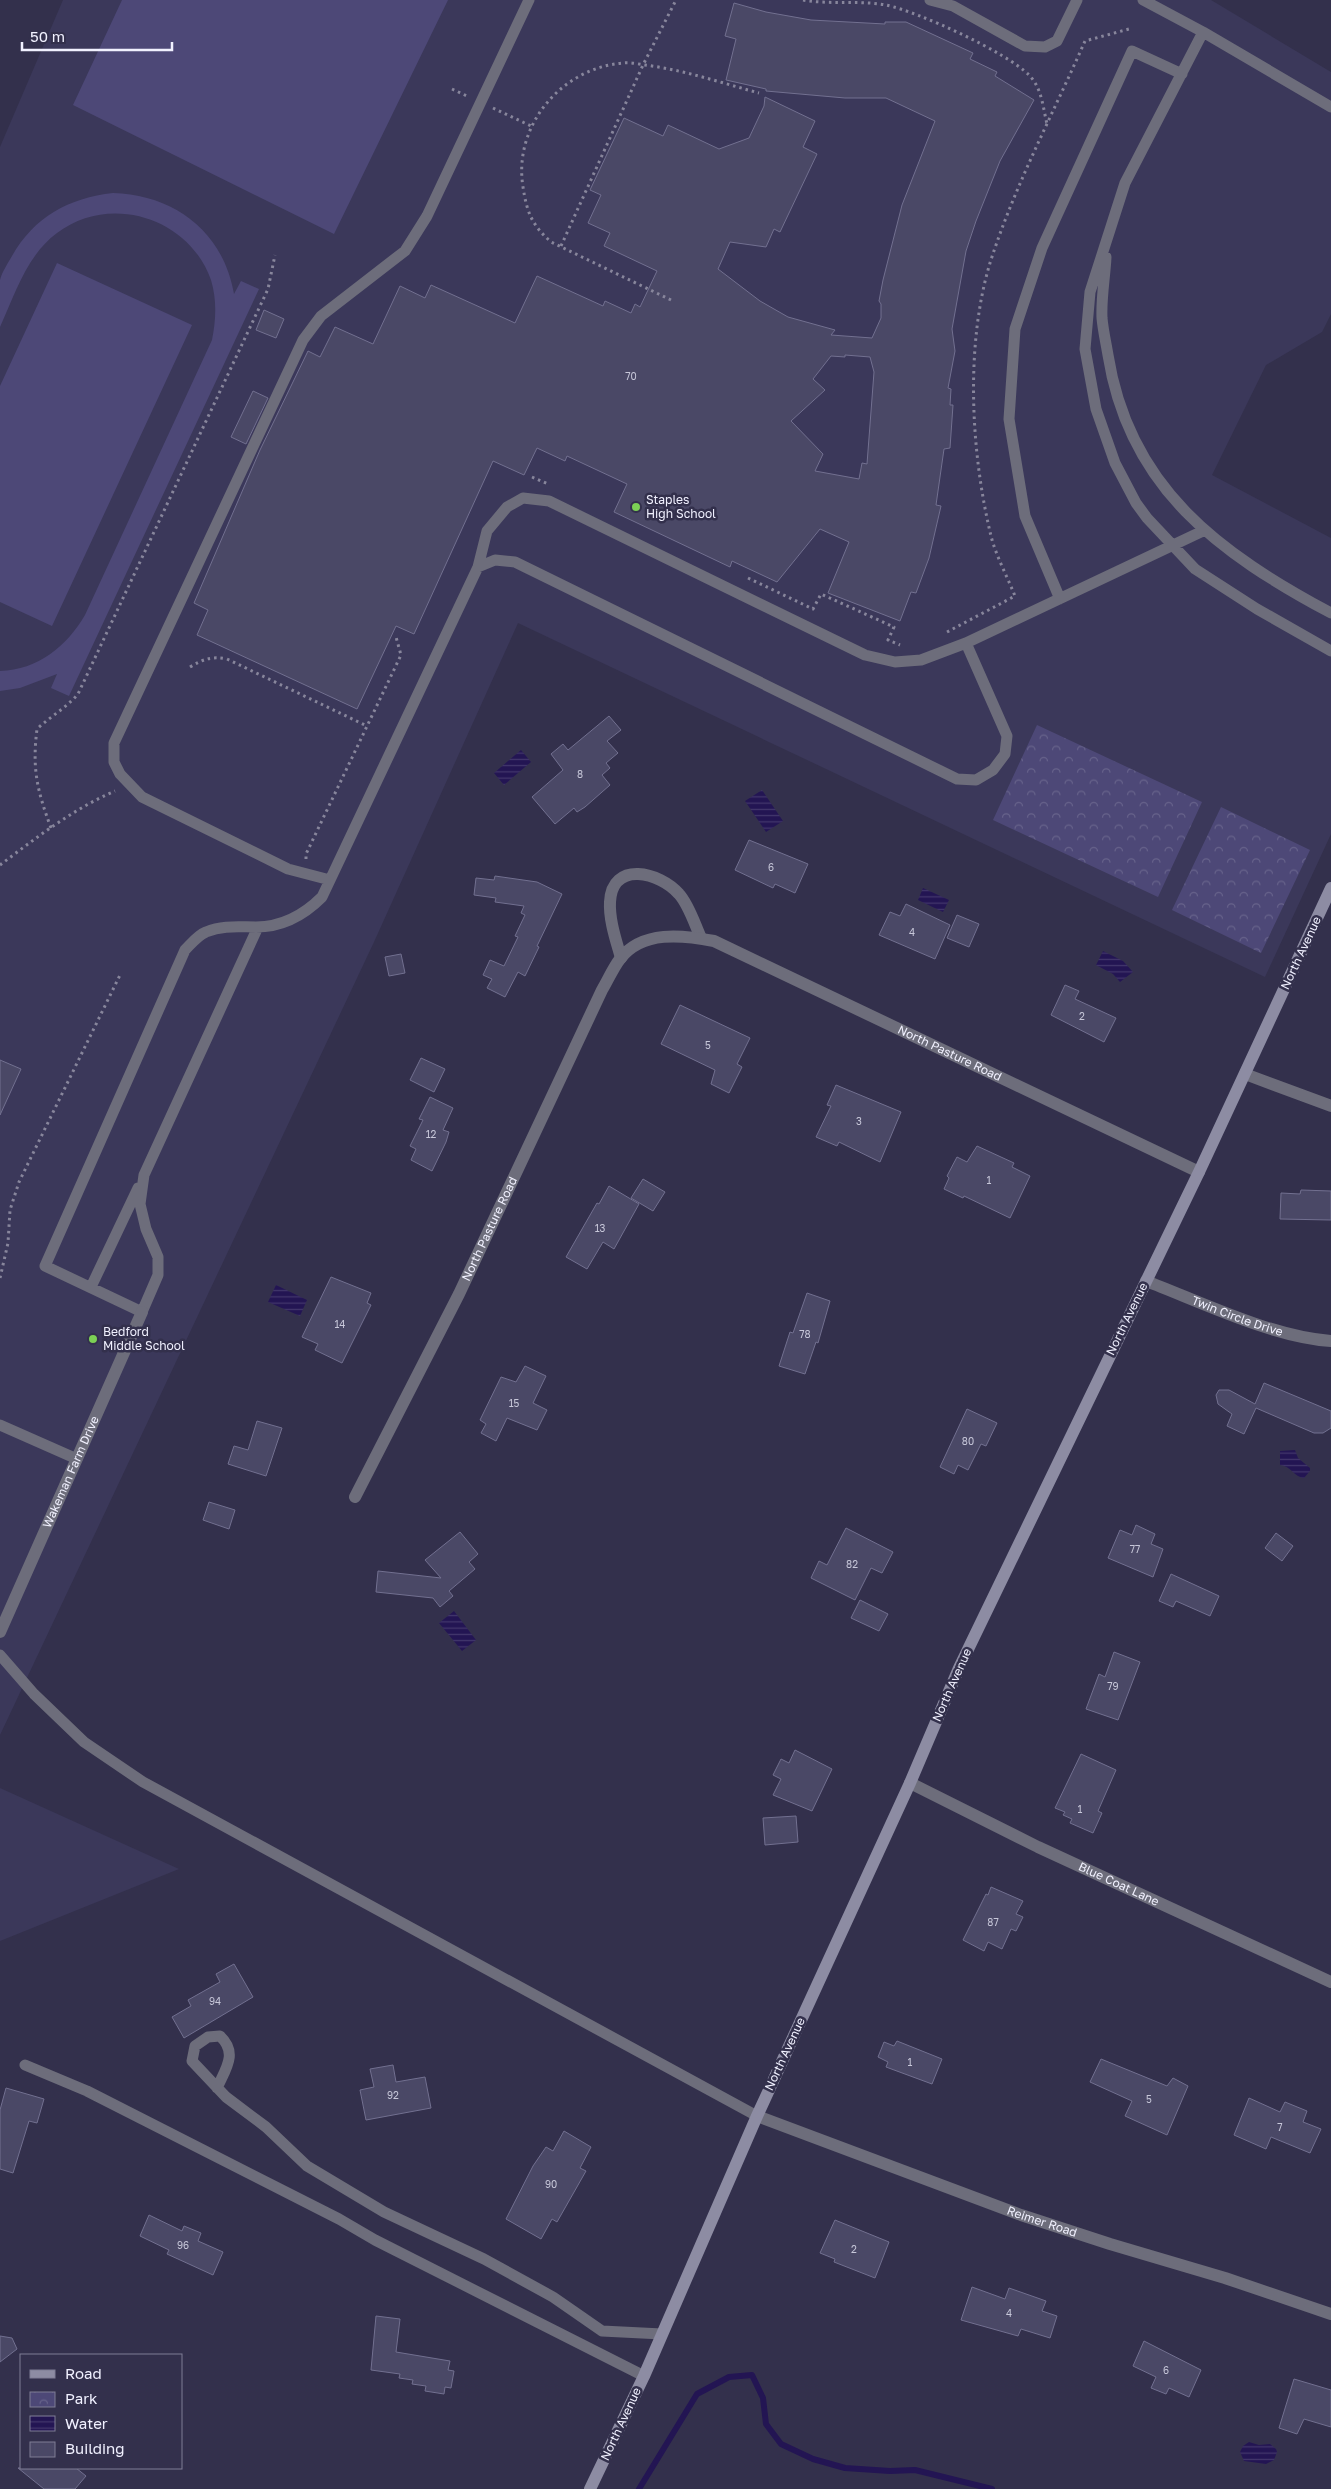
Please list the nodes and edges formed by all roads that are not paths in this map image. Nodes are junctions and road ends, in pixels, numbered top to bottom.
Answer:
1 (529, 0) edge
2 (930, 0) edge
3 (1077, 0) edge
4 (1143, 0) edge
5 (1203, 32) junction
6 (1182, 74) junction
7 (1331, 107) edge
8 (1107, 243) junction
9 (1205, 530) junction
10 (1174, 547) junction
11 (478, 567) junction
12 (1060, 599) junction
13 (1331, 613) edge
14 (966, 643) junction
15 (1331, 651) edge
16 (330, 880) junction
17 (1331, 888) edge
18 (258, 927) junction
19 (701, 938) junction
20 (620, 958) junction
21 (1245, 1074) junction
22 (1331, 1106) edge
23 (1199, 1172) junction
24 (144, 1176) junction
25 (1146, 1281) junction
26 (91, 1287) junction
27 (142, 1312) junction
28 (1331, 1341) edge
29 (0, 1425) edge
30 (77, 1459) junction
31 (355, 1498) dead end
32 (0, 1632) edge
33 (0, 1655) edge
34 (910, 1783) junction
35 (1331, 1982) edge
36 (25, 2065) dead end
37 (217, 2088) dead end
38 (757, 2116) junction
39 (1331, 2314) edge
40 (662, 2334) junction
41 (644, 2376) junction
42 (590, 2489) edge

1 - 16 lane
2 - 3 lane
4 - 5 lane
5 - 6 lane
5 - 7 lane
6 - 8 lane
6 - 12 lane
8 - 9 lane
8 - 10 lane
9 - 10 lane
9 - 13 lane
10 - 12 lane
10 - 15 lane
11 - 14 lane
11 - 14 lane
11 - 16 lane
12 - 14 lane
16 - 18 lane
17 - 21 street, North Avenue
18 - 24 lane
18 - 26 lane
19 - 20 street, North Pasture Road
19 - 20 street
19 - 23 street, North Pasture Road
20 - 31 street, North Pasture Road
21 - 22 street
21 - 23 street, North Avenue
23 - 25 street, North Avenue
24 - 26 lane
24 - 27 lane
25 - 28 street, Twin Circle Drive
25 - 34 street, North Avenue
26 - 27 lane
27 - 30 street, Wakeman Farm Drive
29 - 30 lane
30 - 32 street, Wakeman Farm Drive
33 - 38 lane
34 - 35 street, Blue Coat Lane
34 - 38 street, North Avenue
36 - 41 lane
37 - 40 lane
38 - 39 street, Reimer Road
38 - 40 street, North Avenue
40 - 41 street, North Avenue
41 - 42 street, North Avenue

